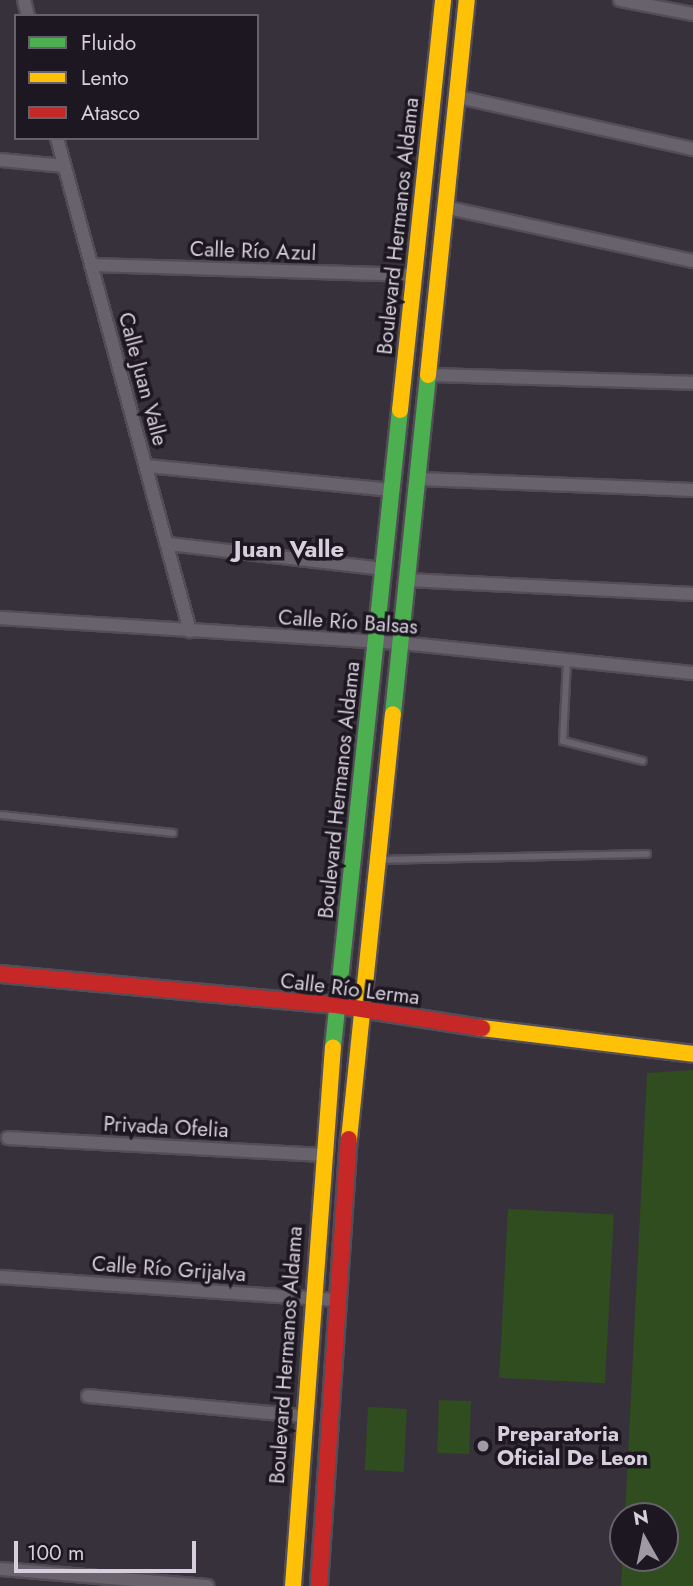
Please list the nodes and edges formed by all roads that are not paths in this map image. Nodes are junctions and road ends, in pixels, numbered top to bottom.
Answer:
1 (443, 0) edge
2 (467, 0) edge
3 (620, 0) edge
4 (693, 14) edge
5 (458, 97) junction
6 (58, 140) edge
7 (693, 149) edge
8 (0, 160) edge
9 (64, 166) junction
10 (448, 208) junction
11 (693, 261) edge
12 (92, 265) junction
13 (414, 275) junction
14 (431, 374) junction
15 (693, 383) edge
16 (147, 466) junction
17 (420, 479) junction
18 (392, 490) junction
19 (693, 490) edge
20 (168, 544) junction
21 (384, 569) junction
22 (408, 580) junction
23 (693, 594) edge
24 (0, 618) edge
25 (190, 631) junction
26 (376, 643) junction
27 (401, 643) junction
28 (567, 660) junction
29 (693, 673) edge
30 (643, 761) dead end
31 (0, 815) edge
32 (173, 833) dead end
33 (647, 854) dead end
34 (379, 860) junction
35 (0, 974) edge
36 (336, 1005) junction
37 (363, 1010) junction
38 (693, 1054) edge
39 (8, 1138) dead end
40 (322, 1156) junction
41 (0, 1277) edge
42 (308, 1298) junction
43 (335, 1300) junction
44 (88, 1396) dead end
45 (302, 1416) junction
46 (0, 1569) edge
47 (207, 1586) edge
48 (292, 1586) edge
49 (319, 1586) edge

1 - 13 main road, Boulevard Hermanos Aldama
2 - 5 main road
3 - 4 street
5 - 7 street
5 - 10 main road
6 - 9 street, Calle Juan Valle
8 - 9 street
9 - 12 street, Calle Juan Valle
10 - 11 street
10 - 14 main road
12 - 13 street, Calle Río Azul
12 - 16 street, Calle Juan Valle
13 - 18 main road, Boulevard Hermanos Aldama
14 - 15 street
14 - 17 main road
16 - 18 street
16 - 20 street, Calle Juan Valle
17 - 19 street
17 - 22 main road
18 - 21 main road, Boulevard Hermanos Aldama
20 - 21 street
20 - 25 street, Calle Juan Valle
21 - 26 main road, Boulevard Hermanos Aldama
22 - 23 street
22 - 27 main road
24 - 25 street, Calle Río Balsas
25 - 26 street, Calle Río Balsas
26 - 27 street, Calle Río Balsas
26 - 36 main road, Boulevard Hermanos Aldama
27 - 28 street, Calle Río Balsas
27 - 34 main road
28 - 29 street, Calle Río Balsas
28 - 30 lane
31 - 32 lane
33 - 34 lane
34 - 37 main road
35 - 36 main road, Calle Río Lerma
36 - 37 main road, Calle Río Lerma
36 - 40 main road, Boulevard Hermanos Aldama
37 - 38 main road, Calle Río Lerma
37 - 43 main road
39 - 40 street, Privada Ofelia
40 - 42 main road, Boulevard Hermanos Aldama
41 - 42 street, Calle Río Grijalva
42 - 43 street, Calle Río Grijalva
42 - 45 main road, Boulevard Hermanos Aldama
43 - 49 main road
44 - 45 street
45 - 48 main road, Boulevard Hermanos Aldama
46 - 47 street

